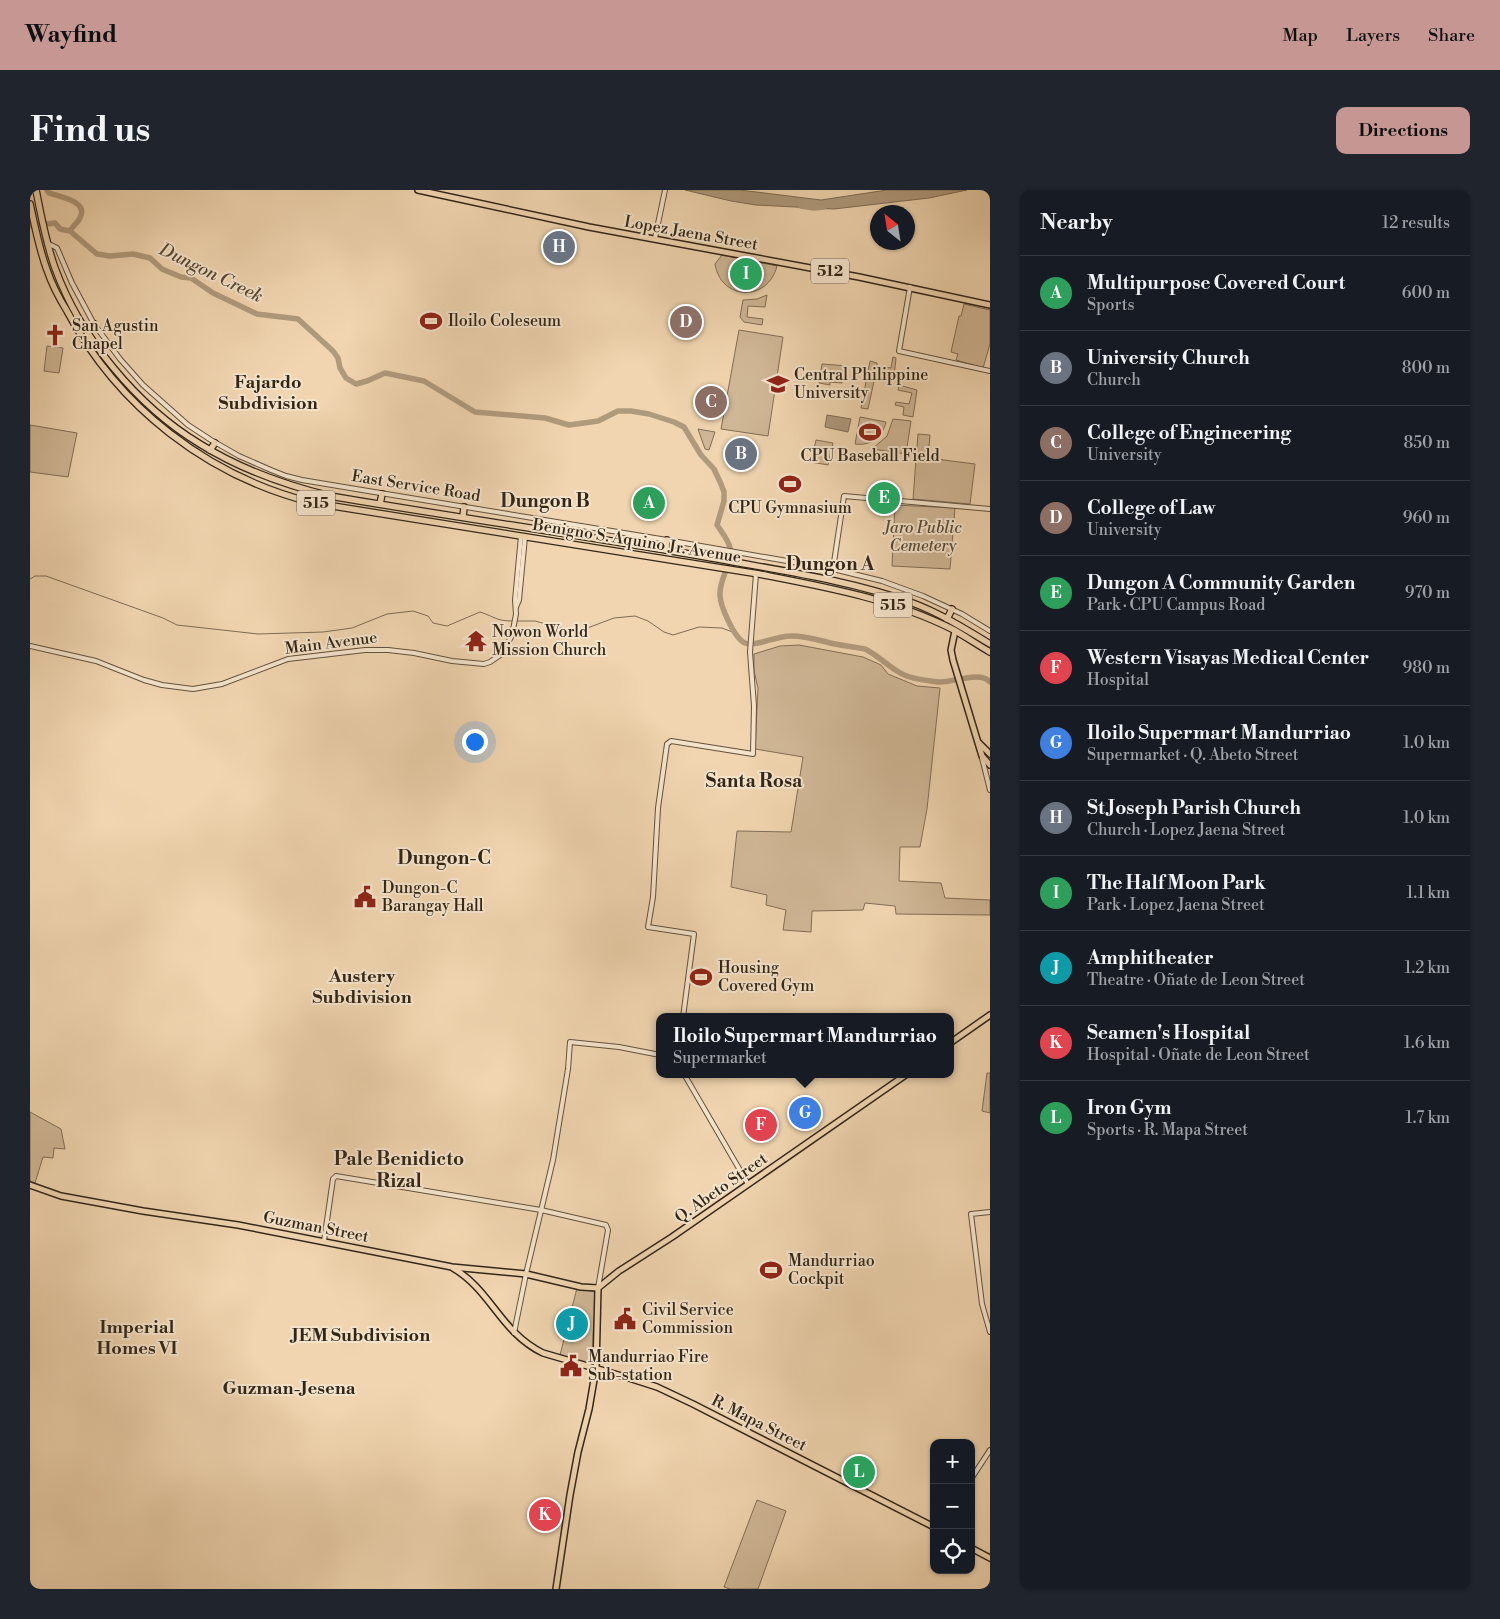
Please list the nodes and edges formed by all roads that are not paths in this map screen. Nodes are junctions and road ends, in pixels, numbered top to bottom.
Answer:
1 (36, 190) edge
2 (418, 190) edge
3 (664, 192) edge
4 (30, 204) edge
5 (655, 238) junction
6 (47, 243) junction
7 (910, 287) junction
8 (990, 304) edge
9 (73, 308) junction
10 (67, 311) junction
11 (94, 324) junction
12 (86, 328) junction
13 (990, 371) edge
14 (149, 405) junction
15 (143, 410) junction
16 (215, 443) junction
17 (210, 450) junction
18 (233, 462) junction
19 (228, 471) junction
20 (382, 494) junction
21 (353, 500) junction
22 (380, 504) junction
23 (464, 507) junction
24 (350, 509) junction
25 (990, 509) edge
26 (463, 517) junction
27 (489, 522) junction
28 (488, 531) junction
29 (523, 537) junction
30 (603, 540) junction
31 (667, 540) junction
32 (601, 549) junction
33 (666, 550) junction
34 (832, 569) junction
35 (756, 574) junction
36 (829, 579) junction
37 (828, 587) junction
38 (952, 609) junction
39 (947, 619) junction
40 (955, 631) junction
41 (990, 631) edge
42 (990, 644) edge
43 (30, 646) edge
44 (990, 652) edge
45 (977, 741) junction
46 (990, 754) edge
47 (982, 756) junction
48 (990, 764) edge
49 (990, 790) edge
50 (684, 1013) edge
51 (990, 1015) edge
52 (954, 1041) edge
53 (656, 1054) edge
54 (686, 1078) edge
55 (901, 1078) edge
56 (748, 1184) junction
57 (30, 1185) edge
58 (541, 1210) junction
59 (990, 1212) edge
60 (324, 1241) junction
61 (452, 1268) junction
62 (526, 1274) junction
63 (598, 1288) junction
64 (990, 1332) edge
65 (514, 1333) junction
66 (596, 1368) junction
67 (990, 1450) edge
68 (975, 1473) edge
69 (930, 1525) edge
70 (975, 1550) edge
71 (990, 1558) edge
72 (556, 1589) edge

1 - 6 highway, Benigno S. Aquino Jr. Avenue / 515
2 - 5 main road, Lopez Jaena Street / 512
3 - 5 street
4 - 10 highway, Benigno S. Aquino Jr. Avenue / 515
5 - 7 main road, Lopez Jaena Street / 512
6 - 9 highway, Benigno S. Aquino Jr. Avenue / 515
6 - 11 street, East Service Road
7 - 8 main road, Lopez Jaena Street / 512
7 - 13 street
9 - 10 highway
9 - 12 highway, Benigno S. Aquino Jr. Avenue / 515
10 - 15 highway, Benigno S. Aquino Jr. Avenue / 515
11 - 12 highway
11 - 16 street, East Service Road
12 - 14 highway, Benigno S. Aquino Jr. Avenue / 515
14 - 15 highway
14 - 17 highway, Benigno S. Aquino Jr. Avenue / 515
15 - 19 highway, Benigno S. Aquino Jr. Avenue / 515
16 - 17 highway
16 - 20 street, East Service Road
17 - 18 highway, Benigno S. Aquino Jr. Avenue / 515
18 - 19 highway
18 - 21 highway, Benigno S. Aquino Jr. Avenue / 515
19 - 24 highway, Benigno S. Aquino Jr. Avenue / 515
20 - 22 highway
20 - 23 street, East Service Road
21 - 22 highway, Benigno S. Aquino Jr. Avenue / 515
21 - 24 highway
22 - 26 highway, Benigno S. Aquino Jr. Avenue / 515
23 - 26 highway
23 - 31 street, East Service Road
24 - 28 highway, Benigno S. Aquino Jr. Avenue / 515
25 - 34 street
26 - 27 highway, Benigno S. Aquino Jr. Avenue / 515
27 - 28 highway
27 - 30 highway, Benigno S. Aquino Jr. Avenue / 515
28 - 29 highway, Benigno S. Aquino Jr. Avenue / 515
29 - 32 highway, Benigno S. Aquino Jr. Avenue / 515
29 - 43 street, Main Avenue
30 - 32 highway
30 - 33 highway, Benigno S. Aquino Jr. Avenue / 515
31 - 33 highway
31 - 34 street, East Service Road
32 - 35 highway, Benigno S. Aquino Jr. Avenue / 515
33 - 36 highway, Benigno S. Aquino Jr. Avenue / 515
34 - 38 street, East Service Road
35 - 37 highway, Benigno S. Aquino Jr. Avenue / 515
35 - 50 street
36 - 37 highway
36 - 39 highway, Benigno S. Aquino Jr. Avenue / 515
37 - 40 highway, Benigno S. Aquino Jr. Avenue / 515
38 - 39 highway
38 - 41 street, East Service Road
39 - 42 highway, Benigno S. Aquino Jr. Avenue / 515
40 - 44 highway, Benigno S. Aquino Jr. Avenue / 515
40 - 45 main road
45 - 46 main road
45 - 47 main road
47 - 48 main road
47 - 49 street
51 - 52 main road
53 - 58 street
54 - 56 street
55 - 56 main road, Q. Abeto Street
56 - 63 main road, Q. Abeto Street
57 - 60 main road, Guzman Street
58 - 60 street
58 - 62 street
58 - 63 street
59 - 64 street
60 - 61 main road, Guzman Street
61 - 62 main road, Guzman Street
61 - 65 main road, R. Mapa Street
62 - 63 main road, Guzman Street
62 - 65 street
63 - 66 main road
65 - 66 main road, R. Mapa Street
66 - 69 main road, R. Mapa Street
66 - 72 main road
67 - 68 street
70 - 71 main road

